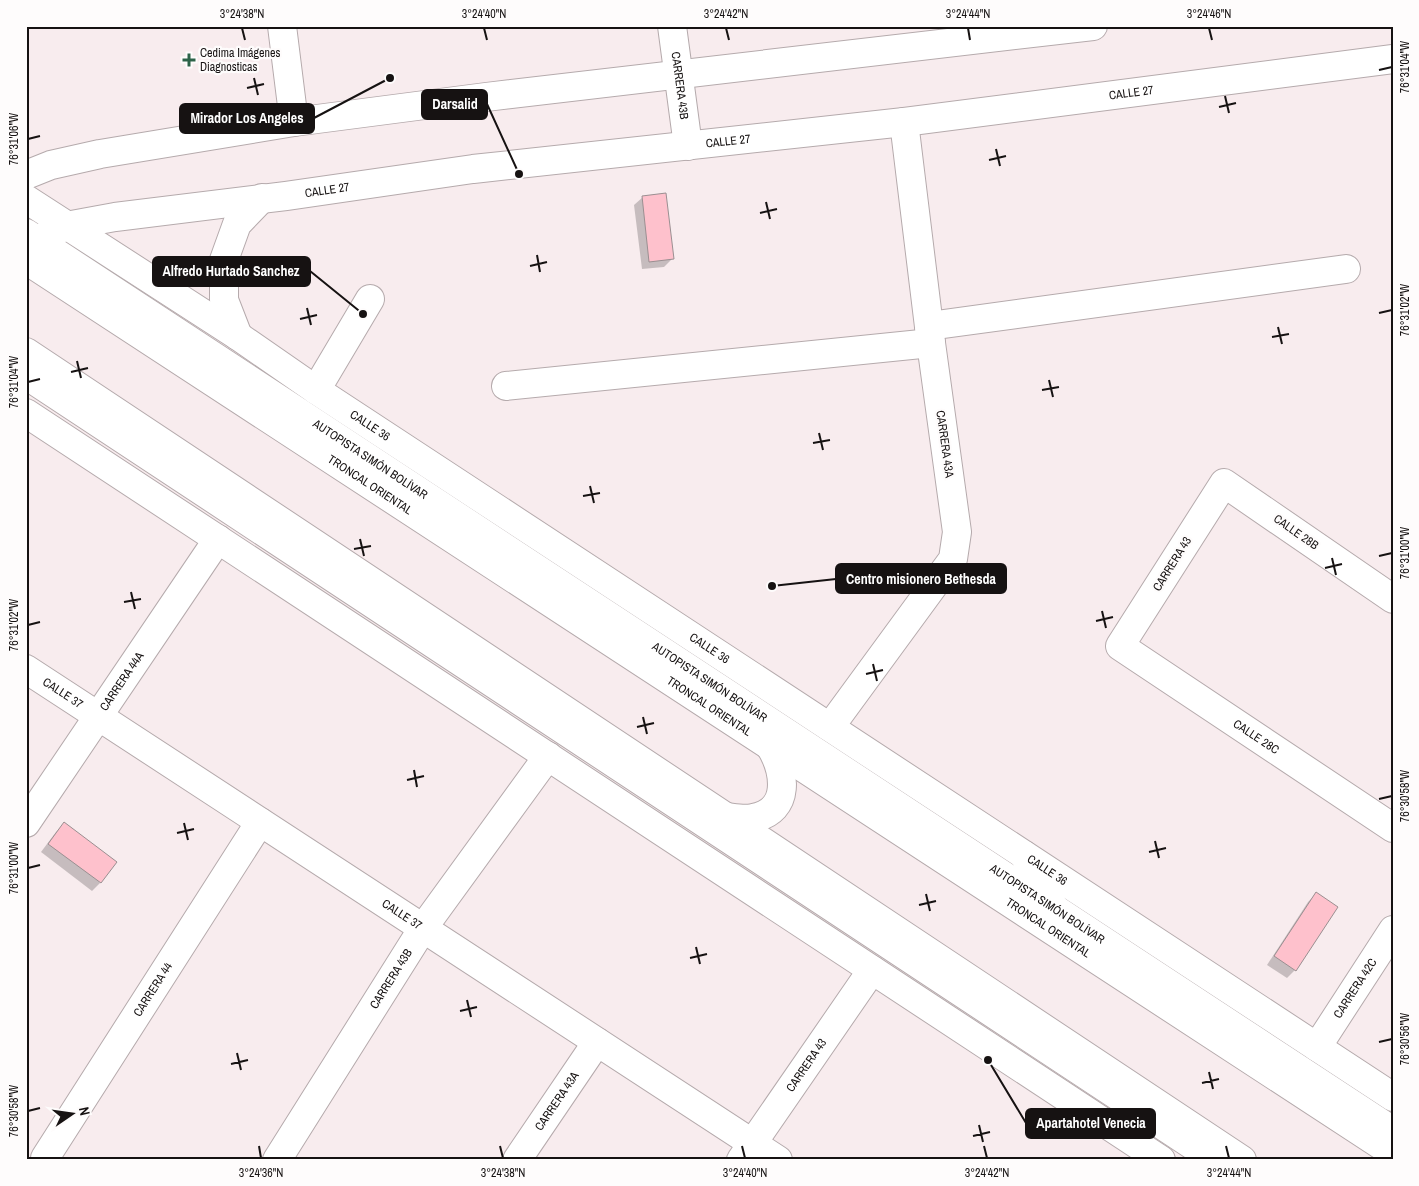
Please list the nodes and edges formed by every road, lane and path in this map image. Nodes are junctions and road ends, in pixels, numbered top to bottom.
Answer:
1 (282, 26) edge
2 (672, 26) edge
3 (1093, 26) edge
4 (1043, 29) edge
5 (1393, 59) edge
6 (678, 74) junction
7 (294, 122) junction
8 (904, 122) junction
9 (688, 146) junction
10 (26, 175) edge
11 (262, 198) junction
12 (26, 199) edge
13 (66, 226) junction
14 (29, 245) edge
15 (1346, 269) dead end
16 (370, 299) dead end
17 (930, 334) junction
18 (238, 336) junction
19 (26, 352) edge
20 (26, 375) edge
21 (506, 386) dead end
22 (316, 390) junction
23 (26, 413) edge
24 (1224, 483) joint
25 (218, 539) junction
26 (1393, 599) edge
27 (1120, 646) joint
28 (26, 670) edge
29 (98, 716) junction
30 (830, 727) junction
31 (770, 746) junction
32 (548, 756) junction
33 (726, 817) junction
34 (260, 822) junction
35 (26, 823) edge
36 (1393, 828) edge
37 (1024, 855) junction
38 (1055, 909) junction
39 (423, 928) junction
40 (1393, 930) edge
41 (872, 970) junction
42 (597, 1042) junction
43 (1317, 1047) junction
44 (1393, 1097) edge
45 (1393, 1131) edge
46 (746, 1151) edge
47 (1393, 1153) edge
48 (40, 1154) edge
49 (277, 1160) edge
50 (517, 1160) edge
51 (778, 1160) edge
52 (1160, 1160) edge
53 (1215, 1160) edge
54 (1242, 1160) edge

1 - 7 main road
2 - 6 main road, CARRERA 43B
3 - 4 main road
4 - 6 main road
5 - 8 main road, CALLE 27
6 - 7 main road
6 - 9 main road, CARRERA 43B
7 - 10 main road
8 - 9 main road, CALLE 27
8 - 17 main road, CARRERA 43A
9 - 11 main road, CALLE 27
11 - 13 main road, CALLE 27
11 - 18 main road
12 - 13 main road, CALLE 36
13 - 14 main road, CALLE 27
13 - 18 main road, CALLE 36
14 - 31 main road, TRONCAL ORIENTAL
14 - 38 main road, AUTOPISTA SIMÓN BOLÍVAR
15 - 17 main road
16 - 22 main road
17 - 21 main road
17 - 30 main road, CARRERA 43A
18 - 22 main road, CALLE 36
19 - 33 main road
20 - 53 main road
22 - 30 main road, CALLE 36
23 - 25 main road
24 - 26 main road, CALLE 28B
24 - 27 main road, CARRERA 43
25 - 29 main road, CARRERA 44A
25 - 32 main road
27 - 36 main road, CALLE 28C
28 - 29 main road, CALLE 37
29 - 34 main road, CALLE 37
29 - 35 main road, CARRERA 44A
30 - 37 main road, CALLE 36
31 - 33 main road
31 - 47 main road, TRONCAL ORIENTAL
32 - 39 main road, CARRERA 43B
32 - 41 main road
33 - 54 main road
34 - 39 main road, CALLE 37
34 - 48 main road, CARRERA 44
37 - 38 main road
37 - 43 main road, CALLE 36
38 - 45 main road, AUTOPISTA SIMÓN BOLÍVAR
39 - 42 main road, CALLE 37
39 - 49 main road, CARRERA 43B
40 - 43 main road, CARRERA 42C
41 - 46 main road, CARRERA 43
41 - 52 main road
42 - 46 main road, CALLE 37
42 - 50 main road, CARRERA 43A
43 - 44 main road, CALLE 36
46 - 51 main road, CALLE 37

